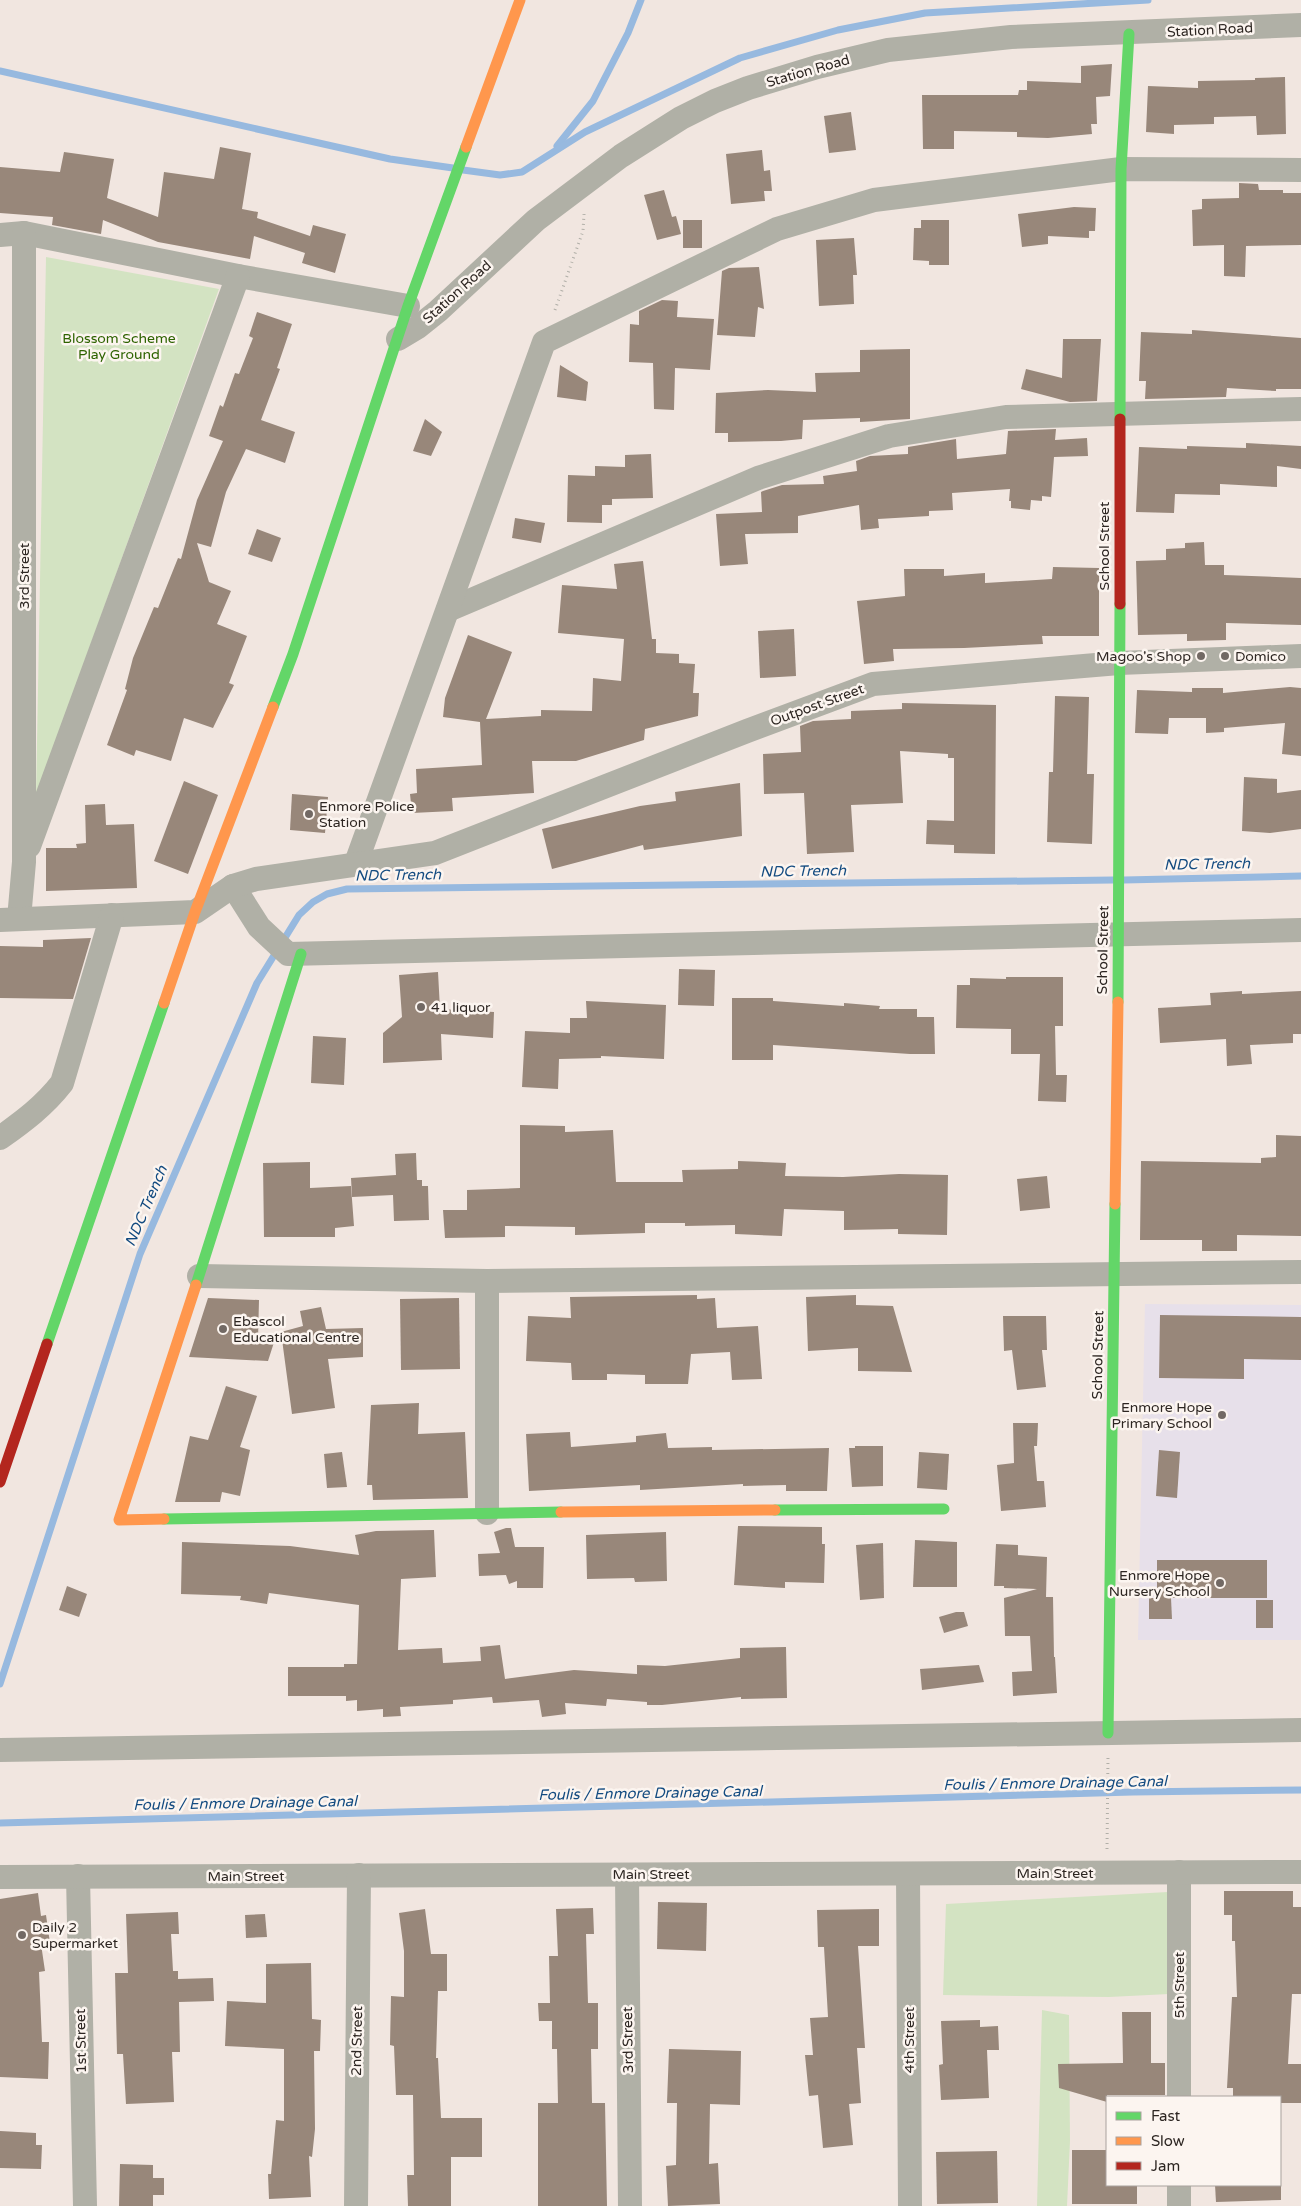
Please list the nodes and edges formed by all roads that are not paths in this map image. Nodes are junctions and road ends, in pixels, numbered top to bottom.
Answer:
1 (520, 0) edge
2 (1301, 25) edge
3 (1129, 34) junction
4 (1121, 168) junction
5 (1301, 170) edge
6 (24, 233) junction
7 (0, 235) edge
8 (238, 276) junction
9 (408, 306) junction
10 (398, 339) junction
11 (1301, 409) edge
12 (1120, 414) junction
13 (448, 610) junction
14 (1301, 656) edge
15 (1119, 662) junction
16 (24, 862) junction
17 (356, 863) junction
18 (233, 886) junction
19 (195, 912) junction
20 (112, 915) junction
21 (10, 920) edge
22 (1301, 930) edge
23 (1119, 934) junction
24 (294, 954) junction
25 (0, 1138) edge
26 (1301, 1272) edge
27 (1114, 1274) junction
28 (199, 1276) junction
29 (487, 1281) junction
30 (0, 1482) edge
31 (944, 1509) dead end
32 (487, 1513) junction
33 (1301, 1730) edge
34 (1108, 1732) junction
35 (0, 1750) edge
36 (1179, 1872) junction
37 (1301, 1872) edge
38 (627, 1874) junction
39 (908, 1874) junction
40 (359, 1875) junction
41 (78, 1876) junction
42 (0, 1877) edge
43 (1179, 2096) edge
44 (1179, 2186) edge
45 (84, 2206) edge
46 (356, 2206) edge
47 (630, 2206) edge
48 (910, 2206) edge
49 (1179, 2206) edge

1 - 9 street
2 - 3 street, Station Road
3 - 4 street, School Street
3 - 10 street, Station Road
4 - 5 street
4 - 12 street, School Street
4 - 13 street
6 - 7 street
6 - 8 street
6 - 16 street, 3rd Street
8 - 9 street
8 - 16 street
9 - 10 street
10 - 19 street
11 - 12 street
12 - 13 street
12 - 15 street, School Street
13 - 17 street
14 - 15 street, Outpost Street
15 - 17 street, Outpost Street
15 - 23 street, School Street
16 - 21 street, 3rd Street
17 - 18 street, Outpost Street
18 - 19 street, Outpost Street
18 - 24 street
19 - 20 street
19 - 30 street
20 - 21 street
20 - 25 street
22 - 23 street
23 - 24 street
23 - 27 street, School Street
24 - 28 street
26 - 27 street
27 - 29 street
27 - 34 street, School Street
28 - 29 street
28 - 32 street
29 - 32 street
31 - 32 street
33 - 34 street
34 - 35 street
36 - 37 street, Main Street
36 - 39 street, Main Street
36 - 43 street, 5th Street
38 - 39 street, Main Street
38 - 40 street, Main Street
38 - 47 street, 3rd Street
39 - 48 street, 4th Street
40 - 41 street, Main Street
40 - 46 street, 2nd Street
41 - 42 street, Main Street
41 - 45 street, 1st Street
44 - 49 street

